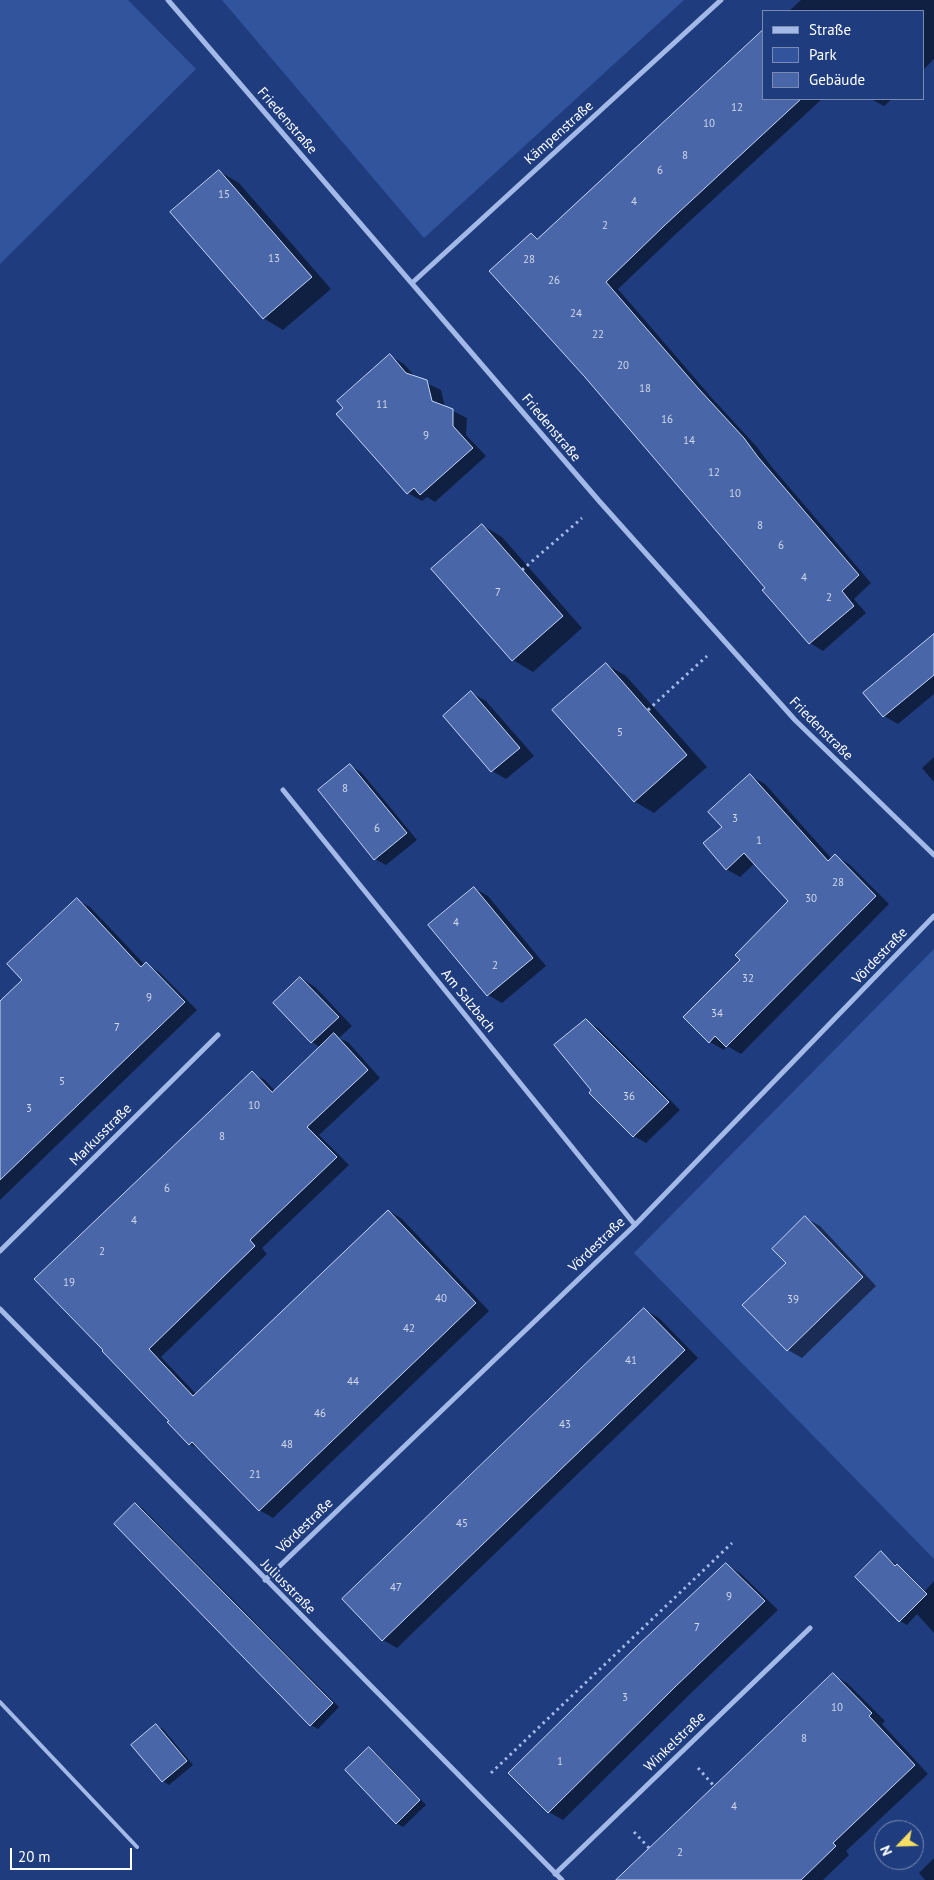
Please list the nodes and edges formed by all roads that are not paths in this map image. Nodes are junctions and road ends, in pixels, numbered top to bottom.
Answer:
1 (168, 0) edge
2 (721, 0) edge
3 (412, 283) junction
4 (283, 790) dead end
5 (934, 856) edge
6 (934, 916) edge
7 (218, 1035) dead end
8 (635, 1225) junction
9 (0, 1251) edge
10 (0, 1309) edge
11 (265, 1580) junction
12 (810, 1628) dead end
13 (0, 1702) edge
14 (137, 1847) dead end
15 (555, 1874) junction
16 (562, 1880) edge

1 - 3 street, Friedenstraße
2 - 3 street, Kämpenstraße
3 - 5 street, Friedenstraße
4 - 8 street, Am Salzbach
6 - 8 street, Vördestraße
7 - 9 street, Markusstraße
8 - 11 street, Vördestraße
10 - 11 street, Juliusstraße
11 - 15 street, Juliusstraße
12 - 15 street, Winkelstraße
13 - 14 lane
15 - 16 street, Juliusstraße

